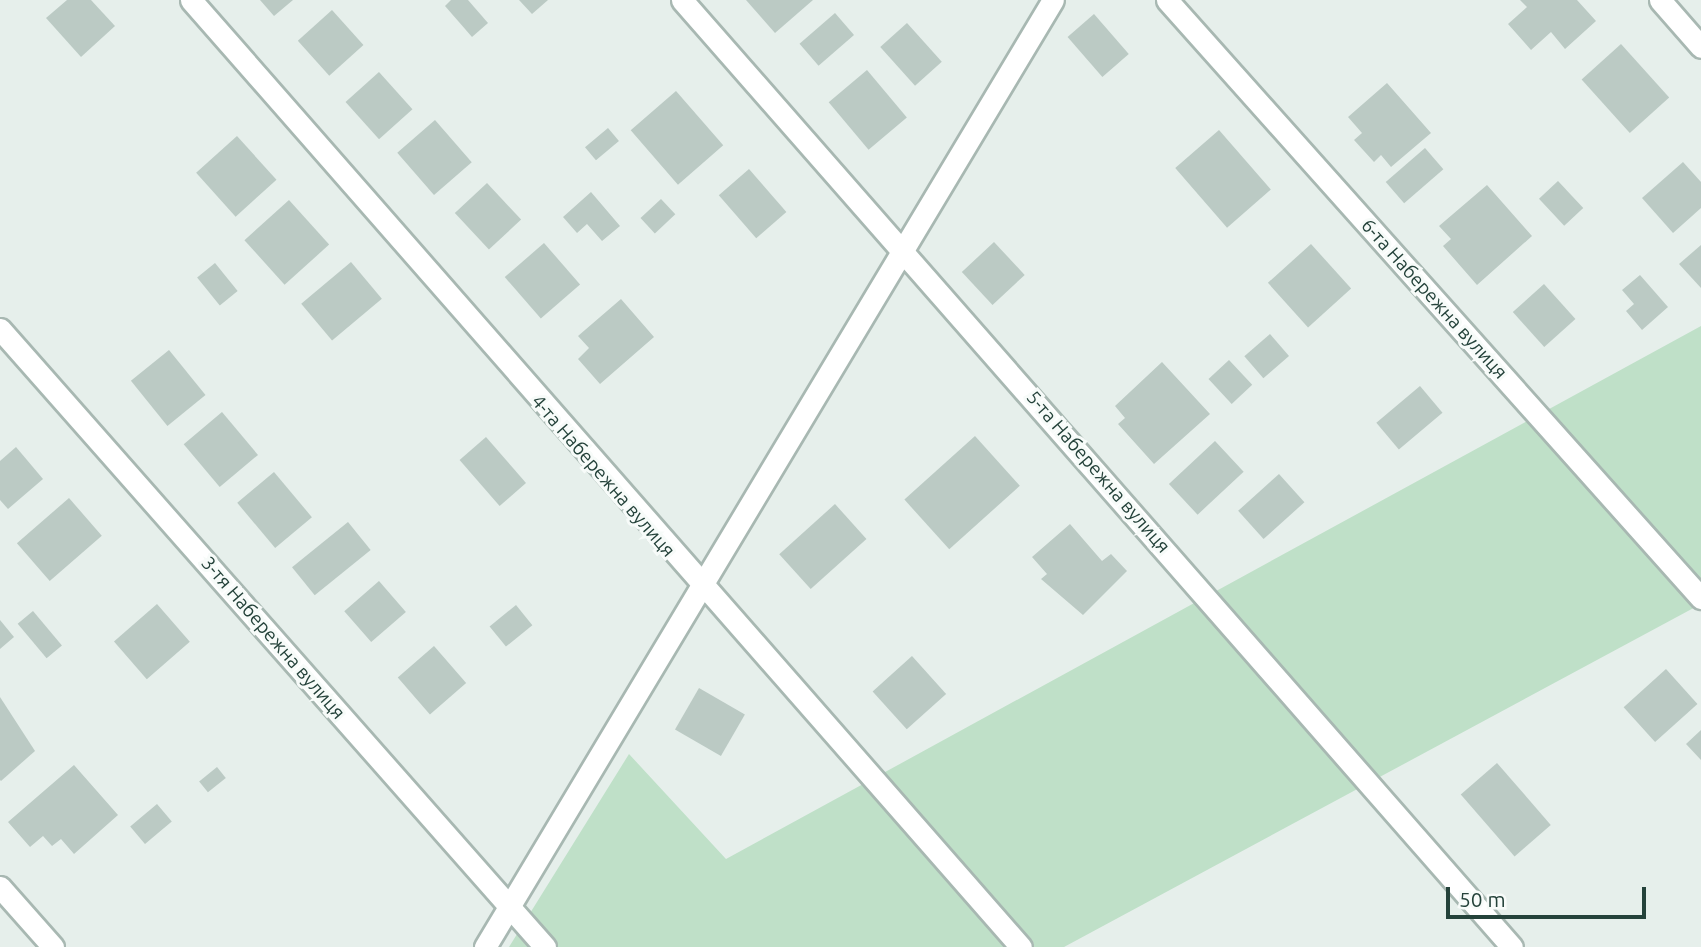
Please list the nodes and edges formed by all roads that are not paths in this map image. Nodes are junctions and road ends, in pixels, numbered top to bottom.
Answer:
1 (191, 0) edge
2 (682, 0) edge
3 (1053, 0) edge
4 (1167, 0) edge
5 (1660, 0) edge
6 (1701, 47) edge
7 (906, 252) junction
8 (0, 329) edge
9 (701, 589) junction
10 (1701, 598) edge
11 (0, 887) edge
12 (509, 906) junction
13 (53, 947) edge
14 (485, 947) edge
15 (545, 947) edge
16 (1021, 947) edge
17 (1512, 947) edge

1 - 9 street, 4-та Набережна вулиця
2 - 7 street, 5-та Набережна вулиця
3 - 7 street
4 - 10 street, 6-та Набережна вулиця
5 - 6 street
7 - 9 street
7 - 17 street, 5-та Набережна вулиця
8 - 12 street, 3-тя Набережна вулиця
9 - 12 street
9 - 16 street, 4-та Набережна вулиця
11 - 13 street
12 - 14 street
12 - 15 street, 3-тя Набережна вулиця

